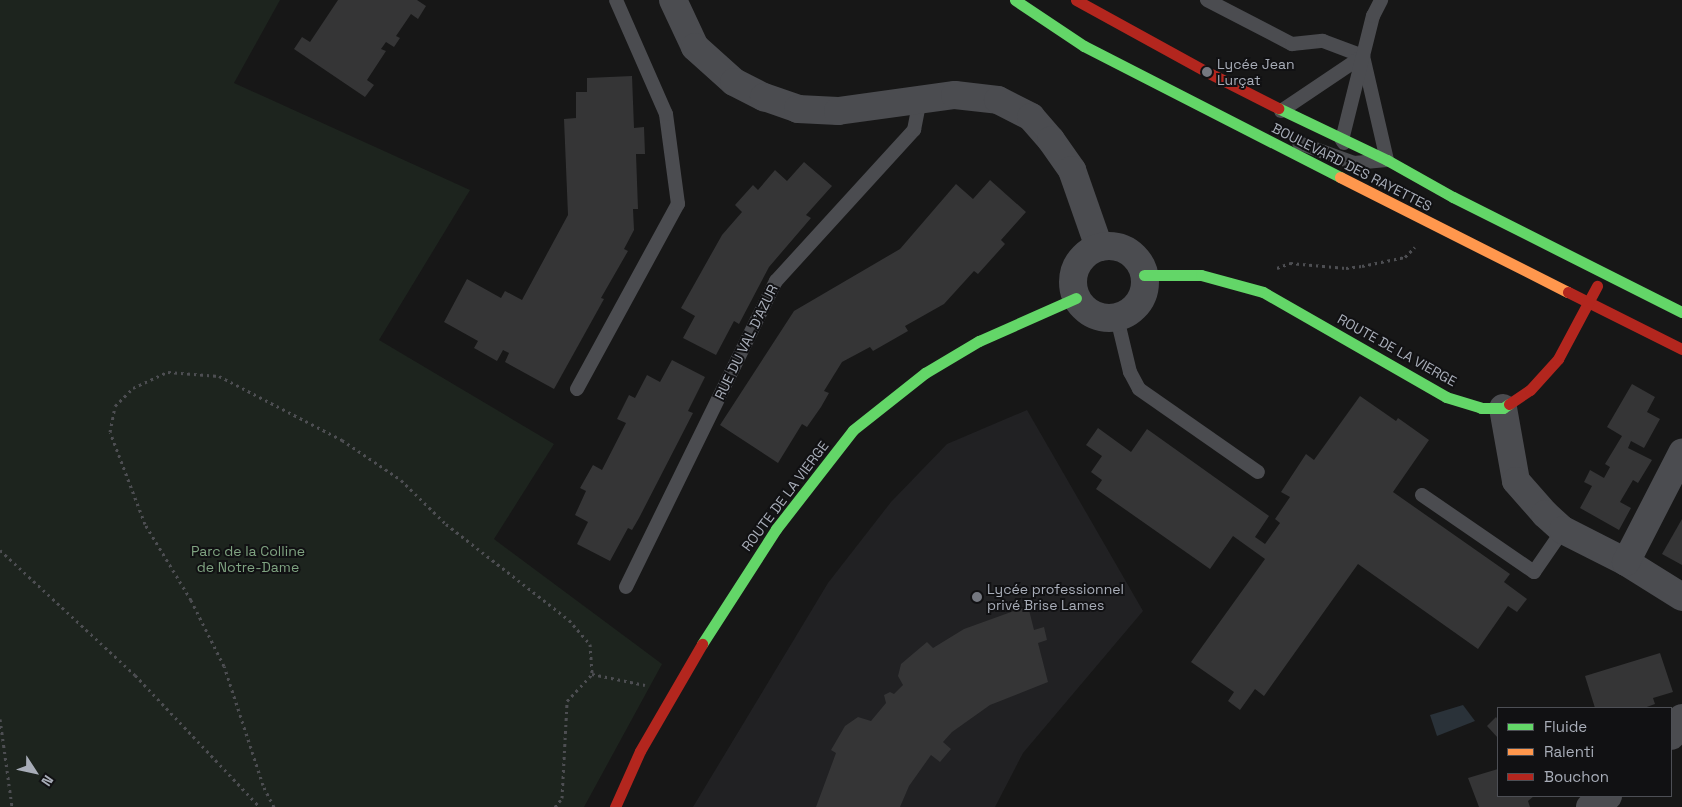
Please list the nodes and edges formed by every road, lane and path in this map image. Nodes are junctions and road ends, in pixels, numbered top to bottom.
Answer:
1 (616, 0) edge
2 (673, 0) edge
3 (1015, 0) edge
4 (1076, 0) edge
5 (1207, 0) edge
6 (1381, 0) edge
7 (1363, 56) junction
8 (920, 100) junction
9 (1282, 110) junction
10 (1342, 140) junction
11 (1270, 142) junction
12 (1387, 160) junction
13 (1354, 163) junction
14 (1369, 192) junction
15 (1429, 223) junction
16 (1100, 247) junction
17 (1603, 273) junction
18 (1144, 275) junction
19 (1263, 292) junction
20 (1076, 298) junction
21 (1589, 302) junction
22 (1682, 312) edge
23 (1117, 318) junction
24 (1682, 349) edge
25 (577, 389) dead end
26 (1503, 408) junction
27 (1682, 453) edge
28 (1258, 472) dead end
29 (1422, 494) dead end
30 (1564, 530) junction
31 (0, 550) edge
32 (1626, 562) junction
33 (626, 587) dead end
34 (1682, 596) edge
35 (592, 674) junction
36 (674, 690) junction
37 (0, 718) edge
38 (1682, 718) edge
39 (1672, 734) edge
40 (1606, 797) edge
41 (12, 807) edge
42 (260, 807) edge
43 (274, 807) edge
44 (555, 807) edge
45 (615, 807) edge
46 (1590, 807) edge

1 - 25 lane
2 - 8 street
3 - 11 main road, BOULEVARD DES RAYETTES
4 - 9 main road, BOULEVARD DES RAYETTES
5 - 7 lane
6 - 7 lane
7 - 9 lane
7 - 10 lane
7 - 12 lane
8 - 16 street
8 - 33 lane, RUE DU VAL D'AZUR
9 - 10 main road, BOULEVARD DES RAYETTES
10 - 12 main road, BOULEVARD DES RAYETTES
10 - 13 lane
11 - 13 lane
11 - 14 main road, BOULEVARD DES RAYETTES
12 - 13 lane
12 - 17 main road, BOULEVARD DES RAYETTES
13 - 14 lane
14 - 15 main road, BOULEVARD DES RAYETTES
15 - 19 path
15 - 21 main road, BOULEVARD DES RAYETTES
16 - 18 street
16 - 20 street
17 - 21 main road
17 - 22 main road, BOULEVARD DES RAYETTES
18 - 19 main road, ROUTE DE LA VIERGE
18 - 23 street
19 - 26 main road, ROUTE DE LA VIERGE
20 - 23 street
20 - 36 main road, ROUTE DE LA VIERGE
21 - 24 main road, BOULEVARD DES RAYETTES
21 - 26 main road
23 - 28 lane
26 - 30 street
27 - 32 street
29 - 30 lane
30 - 32 street
31 - 42 path
32 - 34 street
35 - 36 path
35 - 43 path
35 - 44 path
36 - 45 main road, ROUTE DE LA VIERGE
37 - 41 path
38 - 39 street
40 - 46 street

